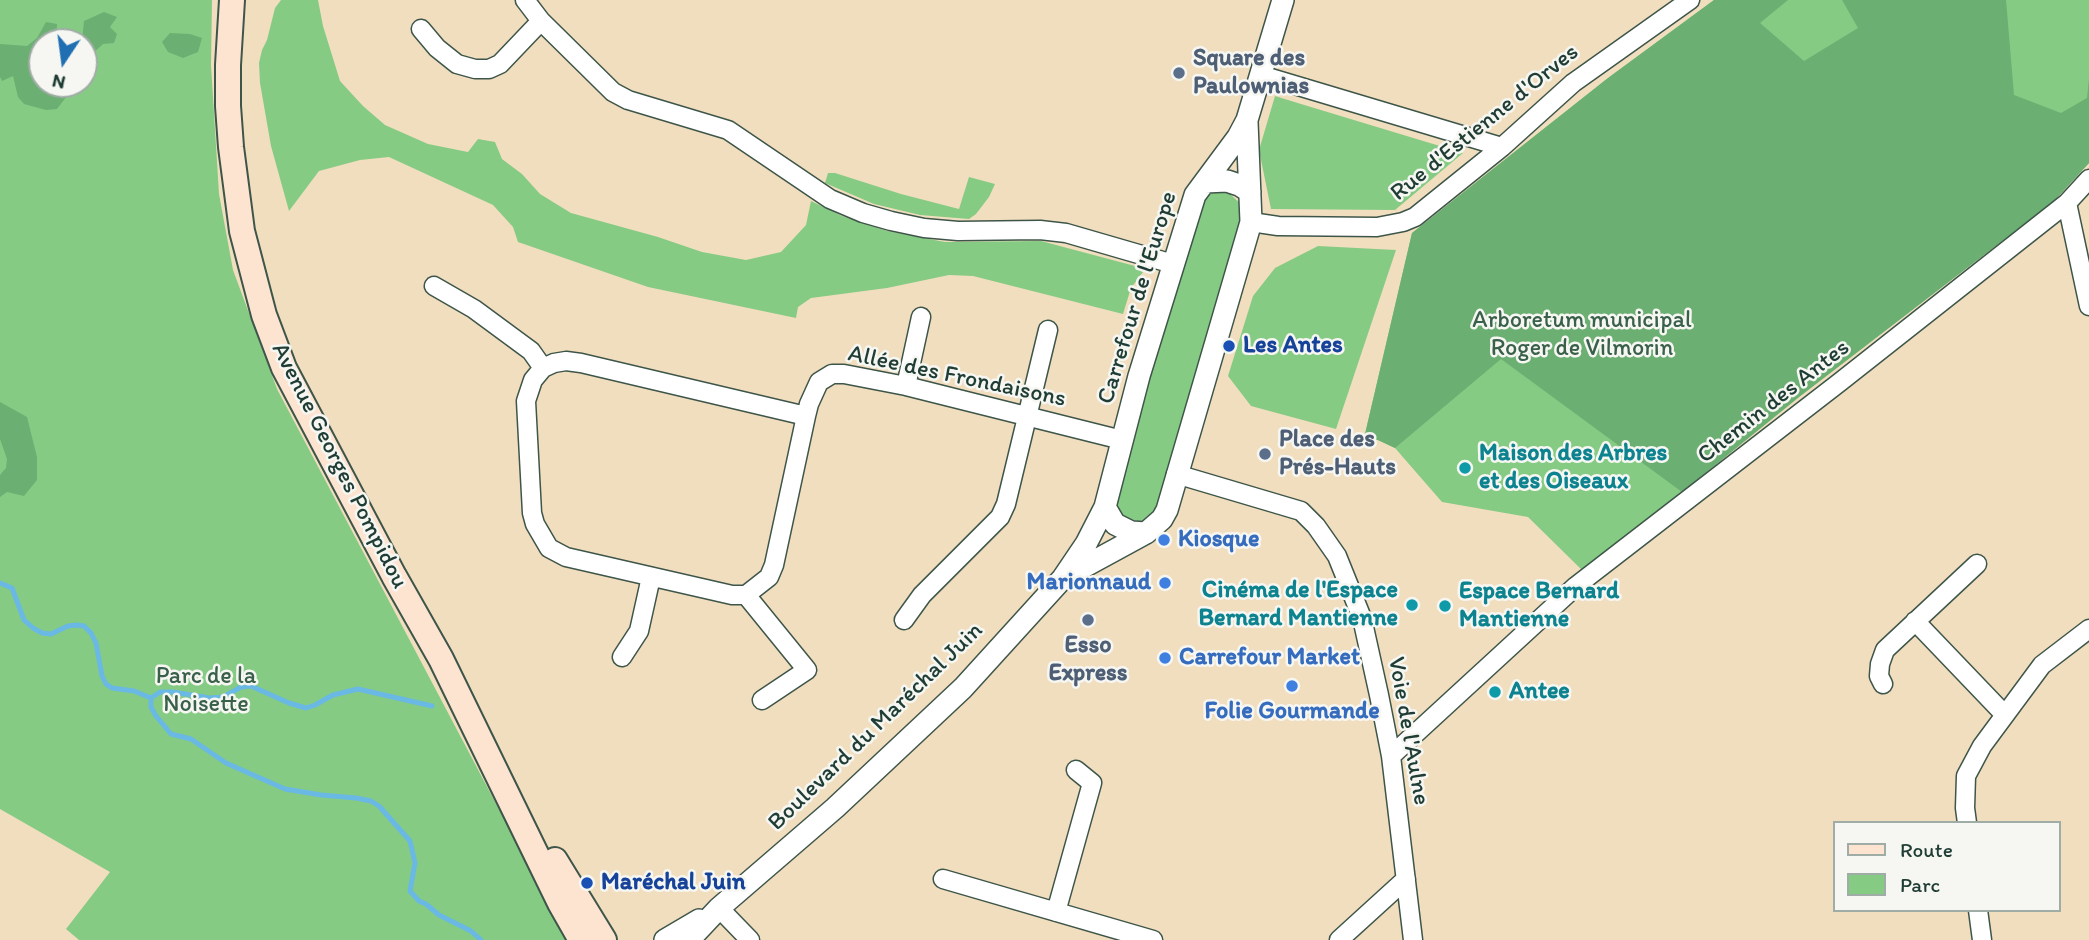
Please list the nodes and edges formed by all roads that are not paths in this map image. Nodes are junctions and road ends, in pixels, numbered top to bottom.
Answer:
1 (232, 0) edge
2 (525, 0) edge
3 (1283, 0) edge
4 (1690, 0) edge
5 (541, 21) junction
6 (421, 29) dead end
7 (1261, 75) junction
8 (1247, 120) junction
9 (1502, 147) junction
10 (2089, 179) edge
11 (1205, 182) junction
12 (1250, 192) junction
13 (2067, 202) junction
14 (1251, 222) junction
15 (1173, 264) junction
16 (434, 286) dead end
17 (2089, 306) edge
18 (921, 317) dead end
19 (1048, 330) dead end
20 (543, 368) junction
21 (906, 386) junction
22 (806, 416) junction
23 (1027, 416) junction
24 (1122, 440) junction
25 (1177, 474) junction
26 (1105, 507) junction
27 (1146, 533) junction
28 (1977, 564) dead end
29 (651, 577) junction
30 (1063, 578) junction
31 (746, 595) junction
32 (904, 620) dead end
33 (1915, 621) junction
34 (2089, 629) edge
35 (622, 657) dead end
36 (1883, 684) dead end
37 (762, 700) dead end
38 (2006, 715) junction
39 (486, 749) junction
40 (1391, 756) junction
41 (1076, 770) dead end
42 (1967, 821) edge
43 (943, 879) dead end
44 (1406, 879) junction
45 (561, 903) junction
46 (719, 908) junction
47 (1056, 912) junction
48 (1978, 912) edge
49 (573, 940) edge
50 (581, 940) edge
51 (604, 940) edge
52 (665, 940) edge
53 (689, 940) edge
54 (750, 940) edge
55 (1153, 940) edge
56 (1339, 940) edge
57 (1413, 940) edge
58 (1982, 940) edge

1 - 39 main road, Avenue Georges Pompidou
2 - 5 street
3 - 7 street
4 - 9 street, Rue d'Estienne d'Orves
5 - 6 street
5 - 15 street
7 - 8 street
7 - 9 street
8 - 11 street
8 - 12 street
9 - 14 street, Rue d'Estienne d'Orves
10 - 13 street, Chemin des Antes
11 - 12 street, Carrefour de l'Europe
11 - 15 street, Carrefour de l'Europe
12 - 14 street
13 - 17 street
13 - 40 street, Chemin des Antes
14 - 25 street
15 - 24 street, Carrefour de l'Europe
16 - 20 street
18 - 21 street
19 - 23 street
20 - 22 street
20 - 29 street
21 - 22 street, Allée des Frondaisons
21 - 23 street, Allée des Frondaisons
22 - 31 street, Allée des Frondaisons
23 - 24 street, Allée des Frondaisons
23 - 32 street
24 - 26 street, Carrefour de l'Europe
25 - 27 street
25 - 40 street, Voie de l'Aulne
26 - 27 street
26 - 30 street, Boulevard du Maréchal Juin
27 - 30 street, Boulevard du Maréchal Juin
28 - 33 street
29 - 31 street
29 - 35 street
30 - 46 street, Boulevard du Maréchal Juin
31 - 37 street
33 - 36 street
33 - 38 street
34 - 38 street
38 - 42 street
39 - 45 main road, Avenue Georges Pompidou
39 - 51 main road, Avenue Georges Pompidou
40 - 44 street, Voie de l'Aulne
41 - 47 street
43 - 47 street
44 - 56 street
44 - 57 street, Voie de l'Aulne
45 - 49 main road
45 - 50 main road, Avenue Georges Pompidou
46 - 52 street, Boulevard du Maréchal Juin
46 - 53 street, Boulevard du Maréchal Juin
46 - 54 street
47 - 55 street
48 - 58 street

